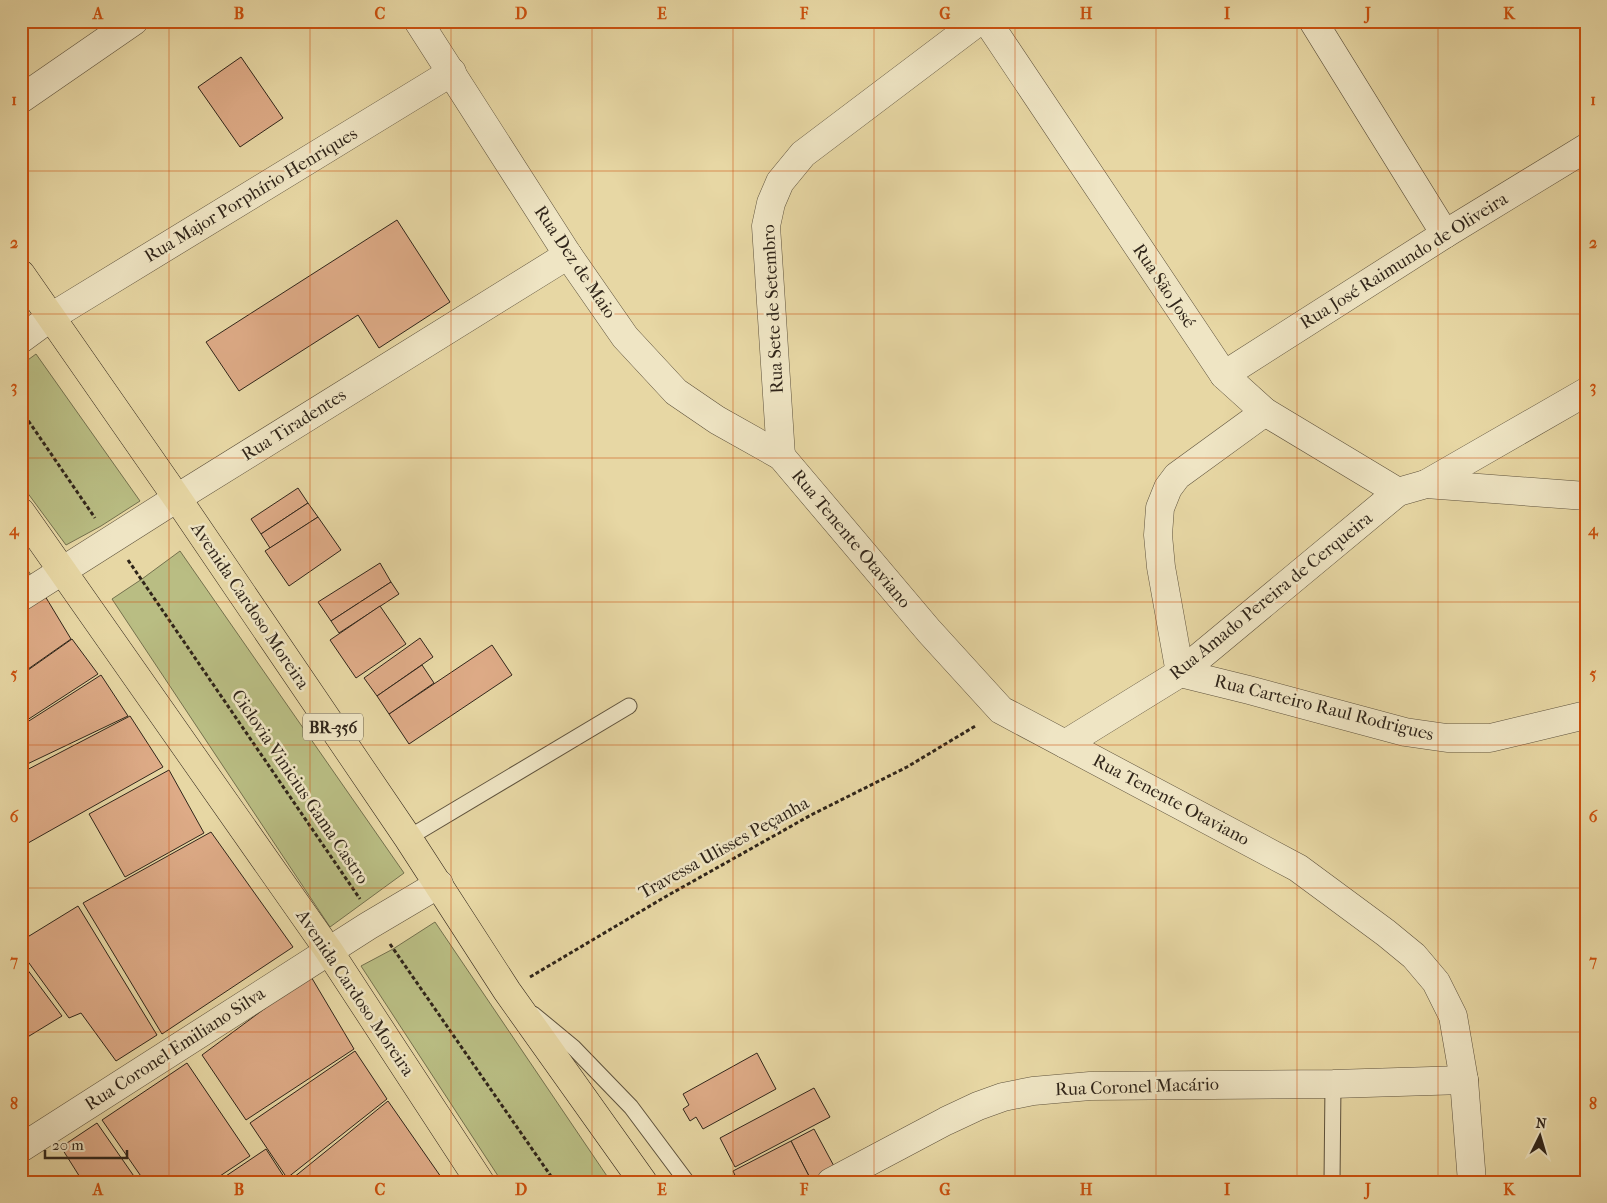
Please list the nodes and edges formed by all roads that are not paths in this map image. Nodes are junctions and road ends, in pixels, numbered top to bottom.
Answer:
1 (134, 21) edge
2 (418, 21) edge
3 (979, 21) edge
4 (987, 21) edge
5 (1313, 21) edge
6 (452, 72) junction
7 (21, 99) edge
8 (1586, 148) edge
9 (1445, 234) junction
10 (568, 255) junction
11 (21, 274) edge
12 (51, 318) junction
13 (21, 338) edge
14 (1224, 376) junction
15 (1586, 392) edge
16 (1265, 412) junction
17 (781, 456) junction
18 (1426, 484) junction
19 (1398, 492) junction
20 (1586, 496) edge
21 (176, 498) junction
22 (21, 512) edge
23 (64, 570) junction
24 (21, 597) edge
25 (1180, 673) junction
26 (629, 706) dead end
27 (1586, 715) edge
28 (1065, 744) junction
29 (408, 838) junction
30 (439, 884) junction
31 (329, 951) junction
32 (508, 991) junction
33 (1464, 1080) junction
34 (1333, 1084) junction
35 (23, 1143) edge
36 (480, 1182) edge
37 (643, 1182) edge
38 (687, 1182) edge
39 (831, 1182) edge
40 (1332, 1182) edge
41 (1472, 1182) edge

1 - 7 street
2 - 6 street, Rua Dez de Maio
3 - 17 street, Rua Sete de Setembro
4 - 14 street, Rua São José
5 - 9 street
6 - 10 street, Rua Dez de Maio
6 - 12 street, Rua Major Porphírio Henriques
8 - 9 street, Rua José Raimundo de Oliveira
9 - 14 street, Rua José Raimundo de Oliveira
10 - 17 street, Rua Dez de Maio
10 - 21 street, Rua Tiradentes
11 - 12 highway, Avenida Cardoso Moreira / BR-356
12 - 13 street
12 - 21 highway, Avenida Cardoso Moreira / BR-356
14 - 16 street, Rua São José
15 - 18 street
16 - 19 street, Rua São José
16 - 25 street
17 - 28 street, Rua Tenente Otaviano
18 - 19 street
18 - 20 street
19 - 25 street, Rua Amado Pereira de Cerqueira
21 - 23 street, Rua Tiradentes
21 - 29 highway, Avenida Cardoso Moreira / BR-356
22 - 23 highway, Avenida Cardoso Moreira
23 - 24 street, Rua Tiradentes
23 - 31 highway, Avenida Cardoso Moreira
25 - 27 street, Rua Carteiro Raul Rodrigues
25 - 28 street, Rua Amado Pereira de Cerqueira
26 - 29 lane
28 - 33 street, Rua Tenente Otaviano
29 - 30 highway, Avenida Cardoso Moreira / BR-356
30 - 31 street, Rua Coronel Emiliano Silva
30 - 32 highway, Avenida Cardoso Moreira / BR-356
31 - 35 street, Rua Coronel Emiliano Silva
31 - 36 highway, Avenida Cardoso Moreira
32 - 37 highway, Avenida Cardoso Moreira / BR-356
32 - 38 lane, Avenida Cardoso Moreira
33 - 34 street, Rua Coronel Macário
33 - 41 street, Rua Tenente Otaviano
34 - 39 street, Rua Coronel Macário
34 - 40 lane

